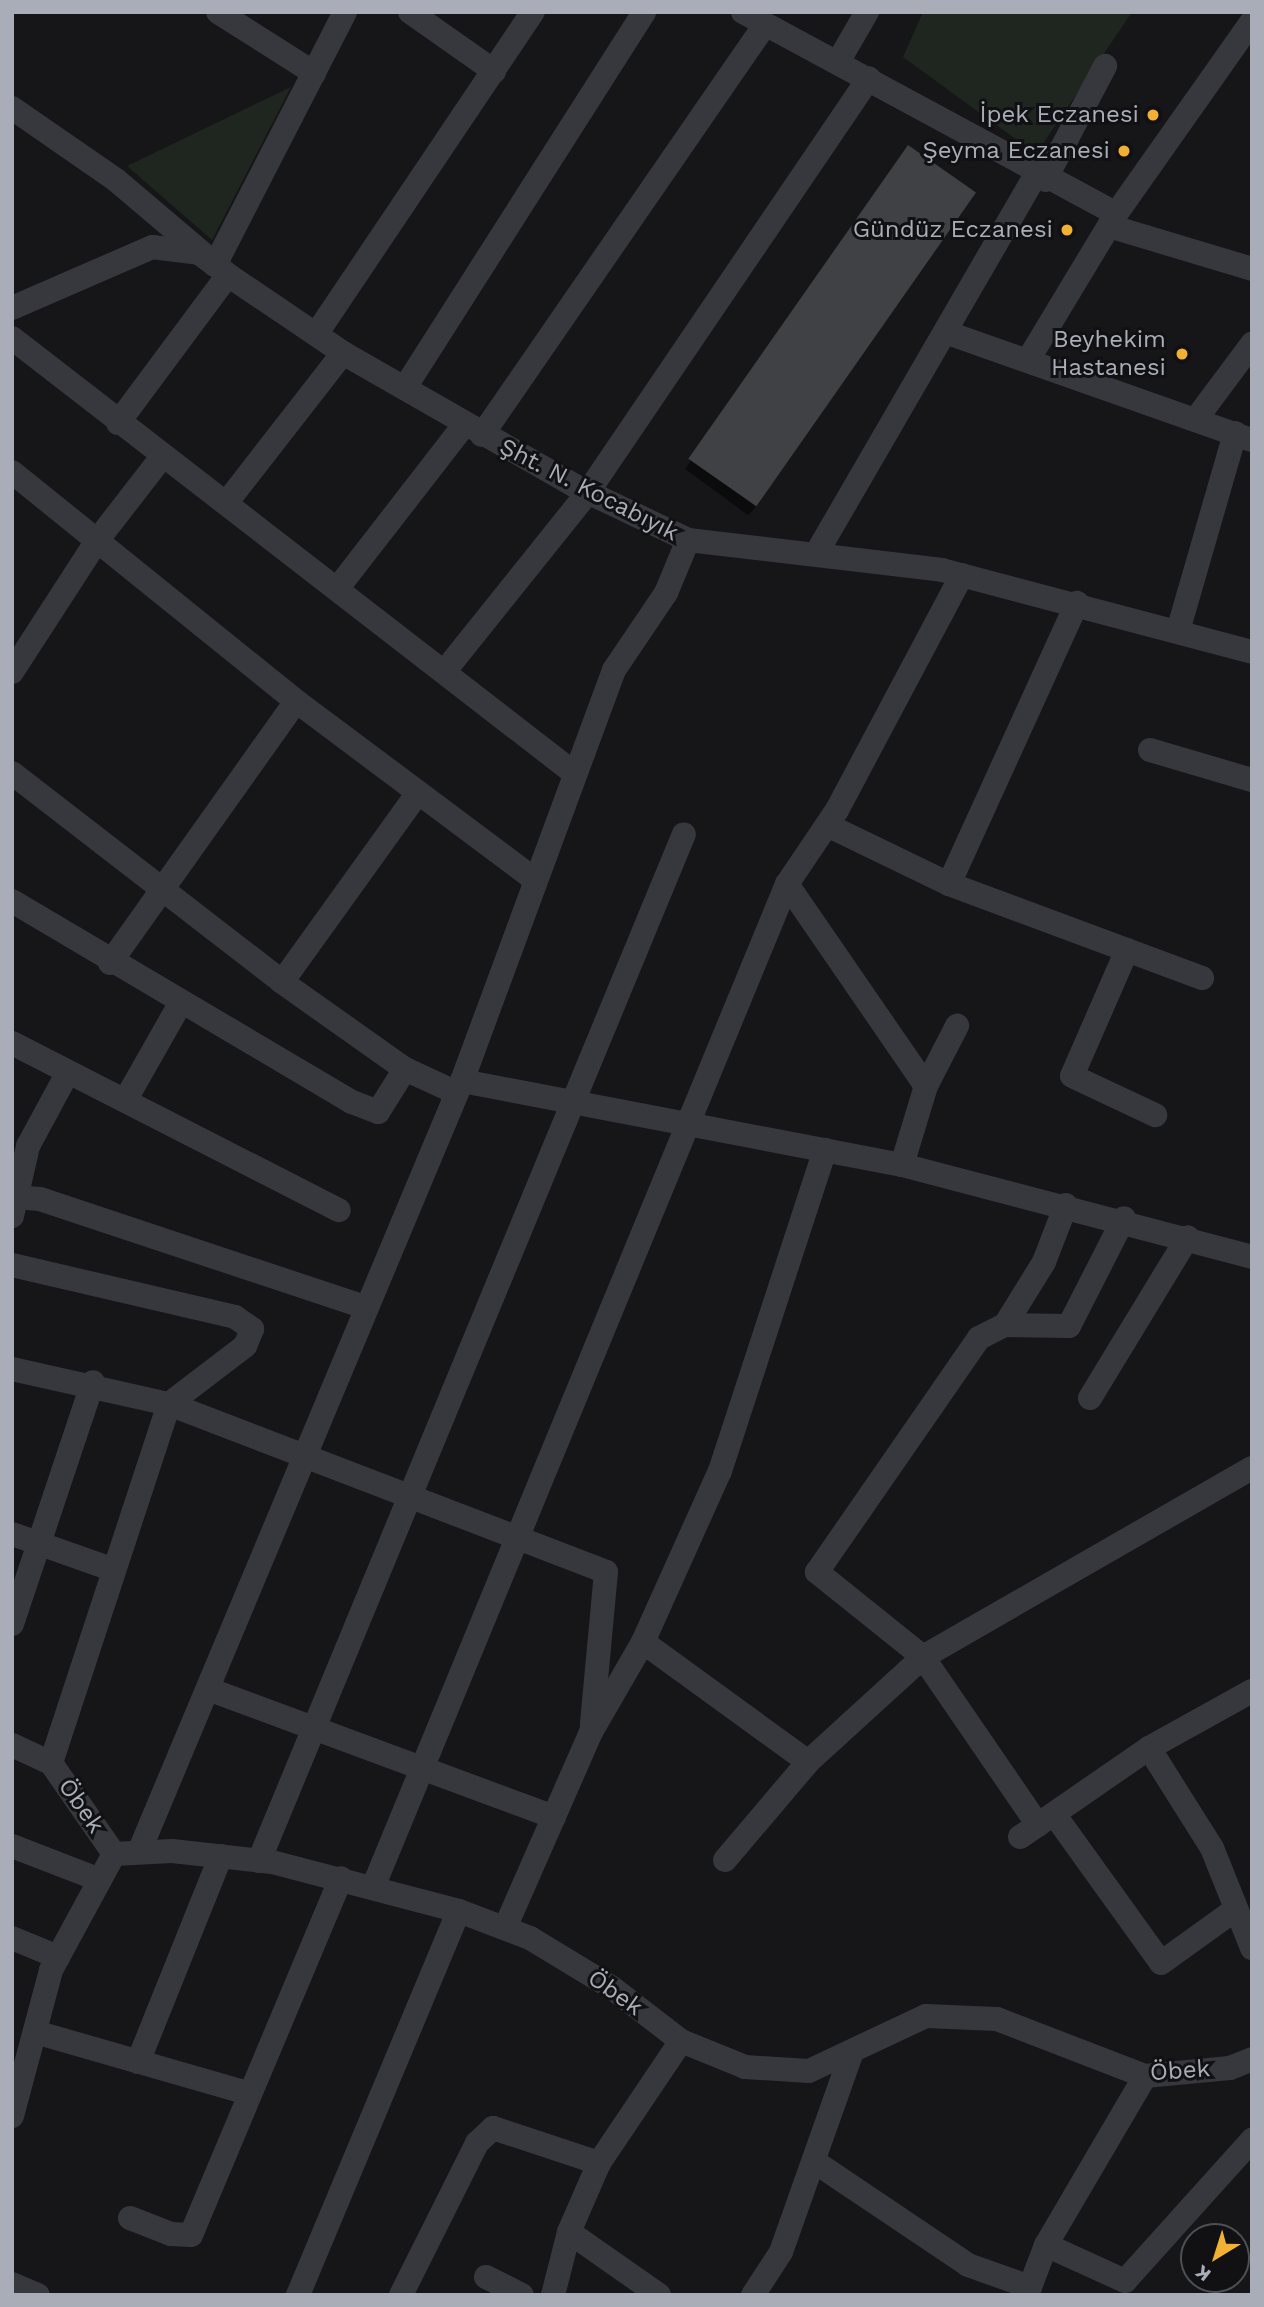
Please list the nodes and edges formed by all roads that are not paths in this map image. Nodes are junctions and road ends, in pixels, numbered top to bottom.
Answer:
1 (218, 12) edge
2 (345, 12) edge
3 (410, 12) edge
4 (533, 12) edge
5 (643, 12) edge
6 (743, 12) edge
7 (867, 12) edge
8 (1252, 22) edge
9 (764, 26) junction
10 (838, 62) junction
11 (1105, 66) dead end
12 (494, 71) junction
13 (314, 73) junction
14 (869, 78) junction
15 (12, 108) edge
16 (1040, 177) junction
17 (1113, 220) junction
18 (1252, 269) edge
19 (222, 270) junction
20 (12, 308) edge
21 (944, 332) junction
22 (317, 333) junction
23 (12, 338) edge
24 (1252, 344) edge
25 (343, 353) junction
26 (1028, 360) junction
27 (406, 386) junction
28 (1196, 419) junction
29 (118, 423) junction
30 (473, 430) junction
31 (1243, 436) edge
32 (162, 457) junction
33 (12, 472) edge
34 (588, 492) junction
35 (227, 502) junction
36 (688, 540) junction
37 (96, 542) junction
38 (816, 554) junction
39 (962, 575) junction
40 (337, 589) junction
41 (1077, 603) junction
42 (1178, 631) junction
43 (1252, 652) edge
44 (444, 672) junction
45 (12, 673) edge
46 (296, 701) junction
47 (1150, 750) dead end
48 (12, 773) edge
49 (574, 773) junction
50 (1252, 780) edge
51 (418, 793) junction
52 (827, 825) junction
53 (684, 834) dead end
54 (535, 880) junction
55 (787, 884) junction
56 (948, 884) junction
57 (159, 891) junction
58 (12, 901) edge
59 (1127, 950) junction
60 (110, 964) junction
61 (1202, 978) dead end
62 (282, 982) junction
63 (180, 1004) junction
64 (957, 1026) dead end
65 (12, 1043) edge
66 (405, 1069) junction
67 (68, 1072) junction
68 (926, 1086) junction
69 (459, 1087) junction
70 (126, 1099) junction
71 (575, 1104) junction
72 (1155, 1115) dead end
73 (687, 1128) junction
74 (825, 1150) junction
75 (902, 1165) junction
76 (13, 1203) edge
77 (1066, 1205) junction
78 (339, 1210) dead end
79 (1124, 1218) junction
80 (1188, 1237) junction
81 (1252, 1256) edge
82 (12, 1265) edge
83 (365, 1307) junction
84 (1005, 1325) junction
85 (12, 1369) edge
86 (93, 1382) junction
87 (1090, 1398) dead end
88 (169, 1404) junction
89 (304, 1457) junction
90 (1252, 1468) edge
91 (410, 1498) junction
92 (12, 1534) edge
93 (516, 1538) junction
94 (40, 1542) junction
95 (114, 1570) junction
96 (12, 1624) edge
97 (643, 1642) junction
98 (923, 1657) junction
99 (208, 1689) junction
100 (1252, 1691) edge
101 (316, 1725) junction
102 (591, 1732) junction
103 (12, 1745) edge
104 (1149, 1748) junction
105 (808, 1762) junction
106 (51, 1763) junction
107 (422, 1768) junction
108 (554, 1817) junction
109 (1037, 1825) junction
110 (12, 1846) edge
111 (139, 1853) junction
112 (114, 1854) junction
113 (221, 1856) junction
114 (725, 1860) dead end
115 (259, 1861) junction
116 (341, 1878) junction
117 (100, 1880) junction
118 (374, 1885) junction
119 (1236, 1909) junction
120 (459, 1911) junction
121 (505, 1928) junction
122 (12, 1938) edge
123 (1252, 1948) edge
124 (58, 1957) junction
125 (35, 2032) junction
126 (681, 2041) junction
127 (852, 2052) junction
128 (1252, 2059) edge
129 (138, 2062) junction
130 (1145, 2076) junction
131 (247, 2093) junction
132 (13, 2108) edge
133 (1252, 2140) edge
134 (815, 2162) junction
135 (599, 2163) junction
136 (130, 2218) dead end
137 (569, 2232) junction
138 (1046, 2245) junction
139 (486, 2277) dead end
140 (12, 2284) edge
141 (1028, 2291) edge
142 (38, 2295) edge
143 (298, 2295) edge
144 (401, 2295) edge
145 (522, 2295) edge
146 (553, 2295) edge
147 (659, 2295) edge
148 (752, 2295) edge

1 - 13 street
2 - 13 street
3 - 12 street
4 - 12 street
5 - 27 street
6 - 9 street
7 - 10 street
8 - 17 street
9 - 10 street
9 - 30 street
10 - 14 street
11 - 16 street
12 - 22 street
13 - 19 street
14 - 16 street
14 - 34 street
15 - 19 street, Şht. N. Kocabıyık
16 - 17 street
16 - 21 street
17 - 18 street
17 - 26 street
19 - 20 street
19 - 22 street, Şht. N. Kocabıyık
19 - 29 street
21 - 26 street
21 - 38 street
22 - 25 street, Şht. N. Kocabıyık
23 - 29 street
24 - 28 street
25 - 27 street, Şht. N. Kocabıyık
25 - 35 street
26 - 28 street
27 - 30 street, Şht. N. Kocabıyık
28 - 31 street
29 - 32 street
30 - 34 street, Şht. N. Kocabıyık
30 - 40 street
31 - 42 street
32 - 35 street
32 - 37 street
33 - 37 street
34 - 36 street, Şht. N. Kocabıyık
34 - 44 street
35 - 40 street
36 - 38 street, Şht. N. Kocabıyık
36 - 49 street
37 - 45 street
37 - 46 street
38 - 39 street, Şht. N. Kocabıyık
39 - 41 street, Şht. N. Kocabıyık
39 - 52 street
40 - 44 street
41 - 42 street, Şht. N. Kocabıyık
41 - 56 street
42 - 43 street, Şht. N. Kocabıyık
44 - 49 street
46 - 51 street
46 - 57 street
47 - 50 street
48 - 57 street
49 - 54 street
51 - 54 street
51 - 62 street
52 - 55 street
52 - 56 street
53 - 71 street
54 - 69 street
55 - 68 street
55 - 73 street
56 - 59 street
57 - 60 street
57 - 62 street
58 - 60 street
59 - 61 street
59 - 72 street
60 - 63 street
62 - 66 street
63 - 66 street
63 - 70 street
64 - 68 street
65 - 67 street
66 - 69 street
67 - 70 street
67 - 76 street
68 - 75 street
69 - 71 street
69 - 83 street
70 - 78 street
71 - 73 street
71 - 91 street
73 - 74 street
73 - 93 street
74 - 75 street
74 - 97 street
75 - 77 street
76 - 83 street
77 - 79 street
77 - 84 street
79 - 80 street
79 - 84 street
80 - 81 street
80 - 87 street
82 - 88 street
83 - 89 street
84 - 98 street
85 - 86 street
86 - 88 street
86 - 94 street
88 - 89 street
88 - 95 street
89 - 91 street
89 - 99 street
90 - 98 street
91 - 93 street
91 - 101 street
92 - 94 street
93 - 102 street
93 - 107 street
94 - 95 street
94 - 96 street
95 - 106 street
97 - 102 street
97 - 105 street
98 - 105 street
98 - 109 street
99 - 101 street
99 - 111 street
100 - 104 street
101 - 107 street
101 - 115 street
102 - 108 street
103 - 106 street, Öbek
104 - 109 street
104 - 119 street
105 - 114 street
106 - 112 street, Öbek
107 - 108 street
107 - 118 street
108 - 121 street
109 - 119 street
110 - 117 street
111 - 112 street, Öbek
111 - 113 street, Öbek
112 - 117 street
113 - 115 street, Öbek
113 - 129 street
115 - 116 street, Öbek
116 - 118 street, Öbek
116 - 131 street
117 - 124 street
118 - 120 street, Öbek
119 - 123 street
120 - 121 street, Öbek
120 - 143 street
121 - 126 street, Öbek
122 - 124 street
124 - 125 street
125 - 129 street
125 - 132 street
126 - 127 street, Öbek
126 - 135 street
127 - 130 street, Öbek
127 - 134 street
128 - 130 street, Öbek
129 - 131 street
130 - 138 street
131 - 136 street
133 - 138 street
134 - 141 street
134 - 148 street
135 - 137 street
135 - 144 street
137 - 146 street
137 - 147 street
138 - 141 street
139 - 145 street
140 - 142 street

